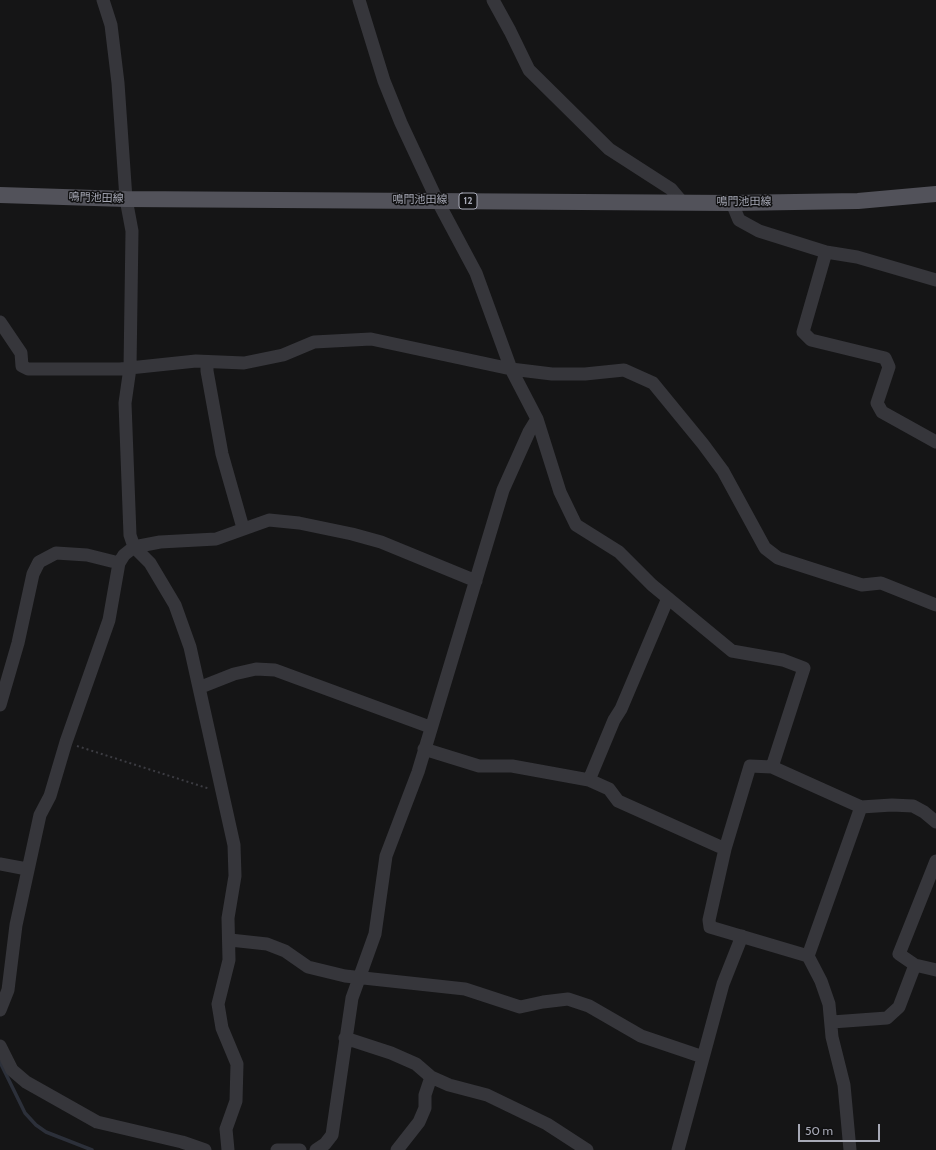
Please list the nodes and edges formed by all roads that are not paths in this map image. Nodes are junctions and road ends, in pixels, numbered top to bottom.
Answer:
1 (103, 0) edge
2 (359, 0) edge
3 (493, 0) edge
4 (936, 194) edge
5 (0, 195) edge
6 (126, 199) junction
7 (437, 200) junction
8 (682, 202) junction
9 (732, 203) junction
10 (826, 252) junction
11 (936, 280) edge
12 (0, 322) edge
13 (207, 362) junction
14 (130, 368) junction
15 (511, 369) junction
16 (536, 419) junction
17 (936, 442) edge
18 (243, 528) junction
19 (134, 547) junction
20 (119, 563) junction
21 (476, 581) junction
22 (668, 598) junction
23 (936, 605) edge
24 (201, 687) junction
25 (0, 705) edge
26 (430, 727) junction
27 (424, 749) junction
28 (772, 767) junction
29 (590, 780) junction
30 (861, 807) junction
31 (936, 822) edge
32 (725, 848) junction
33 (936, 861) edge
34 (0, 864) edge
35 (27, 869) junction
36 (742, 936) junction
37 (230, 940) junction
38 (808, 956) junction
39 (915, 965) junction
40 (936, 970) edge
41 (359, 977) junction
42 (0, 1010) edge
43 (832, 1022) junction
44 (345, 1038) junction
45 (0, 1046) edge
46 (703, 1057) junction
47 (431, 1077) junction
48 (205, 1150) edge
49 (228, 1150) edge
50 (278, 1150) edge
51 (300, 1150) edge
52 (316, 1150) edge
53 (397, 1150) edge
54 (588, 1150) edge
55 (678, 1150) edge
56 (850, 1150) edge

1 - 6 street
2 - 7 street
3 - 8 street
4 - 9 main road, 鳴門池田線 / 12
5 - 6 main road, 鳴門池田線 / 12
6 - 7 main road, 鳴門池田線 / 12
6 - 14 street
7 - 8 main road, 鳴門池田線 / 12
7 - 15 street
8 - 9 main road, 鳴門池田線 / 12
9 - 10 street
10 - 11 street
10 - 17 street
12 - 14 street
13 - 14 street
13 - 15 street
13 - 18 street
14 - 19 street
15 - 16 street
15 - 23 street
16 - 21 street
16 - 22 street
18 - 19 street
18 - 21 street
19 - 20 street
19 - 24 street
20 - 25 street
20 - 35 street
21 - 26 street
22 - 28 street
22 - 29 street
24 - 26 street
24 - 37 street
26 - 27 street
27 - 29 street
27 - 41 street
28 - 30 street
28 - 32 street
29 - 32 street
30 - 31 street
30 - 38 street
32 - 36 street
33 - 39 street
34 - 35 street
35 - 42 street
36 - 38 street
36 - 46 street
37 - 41 street
37 - 49 street
38 - 43 street
39 - 40 street
39 - 43 street
41 - 44 street
41 - 46 street
43 - 56 street
44 - 47 street
44 - 52 street
45 - 48 street
46 - 55 street
47 - 53 street
47 - 54 street
50 - 51 street

